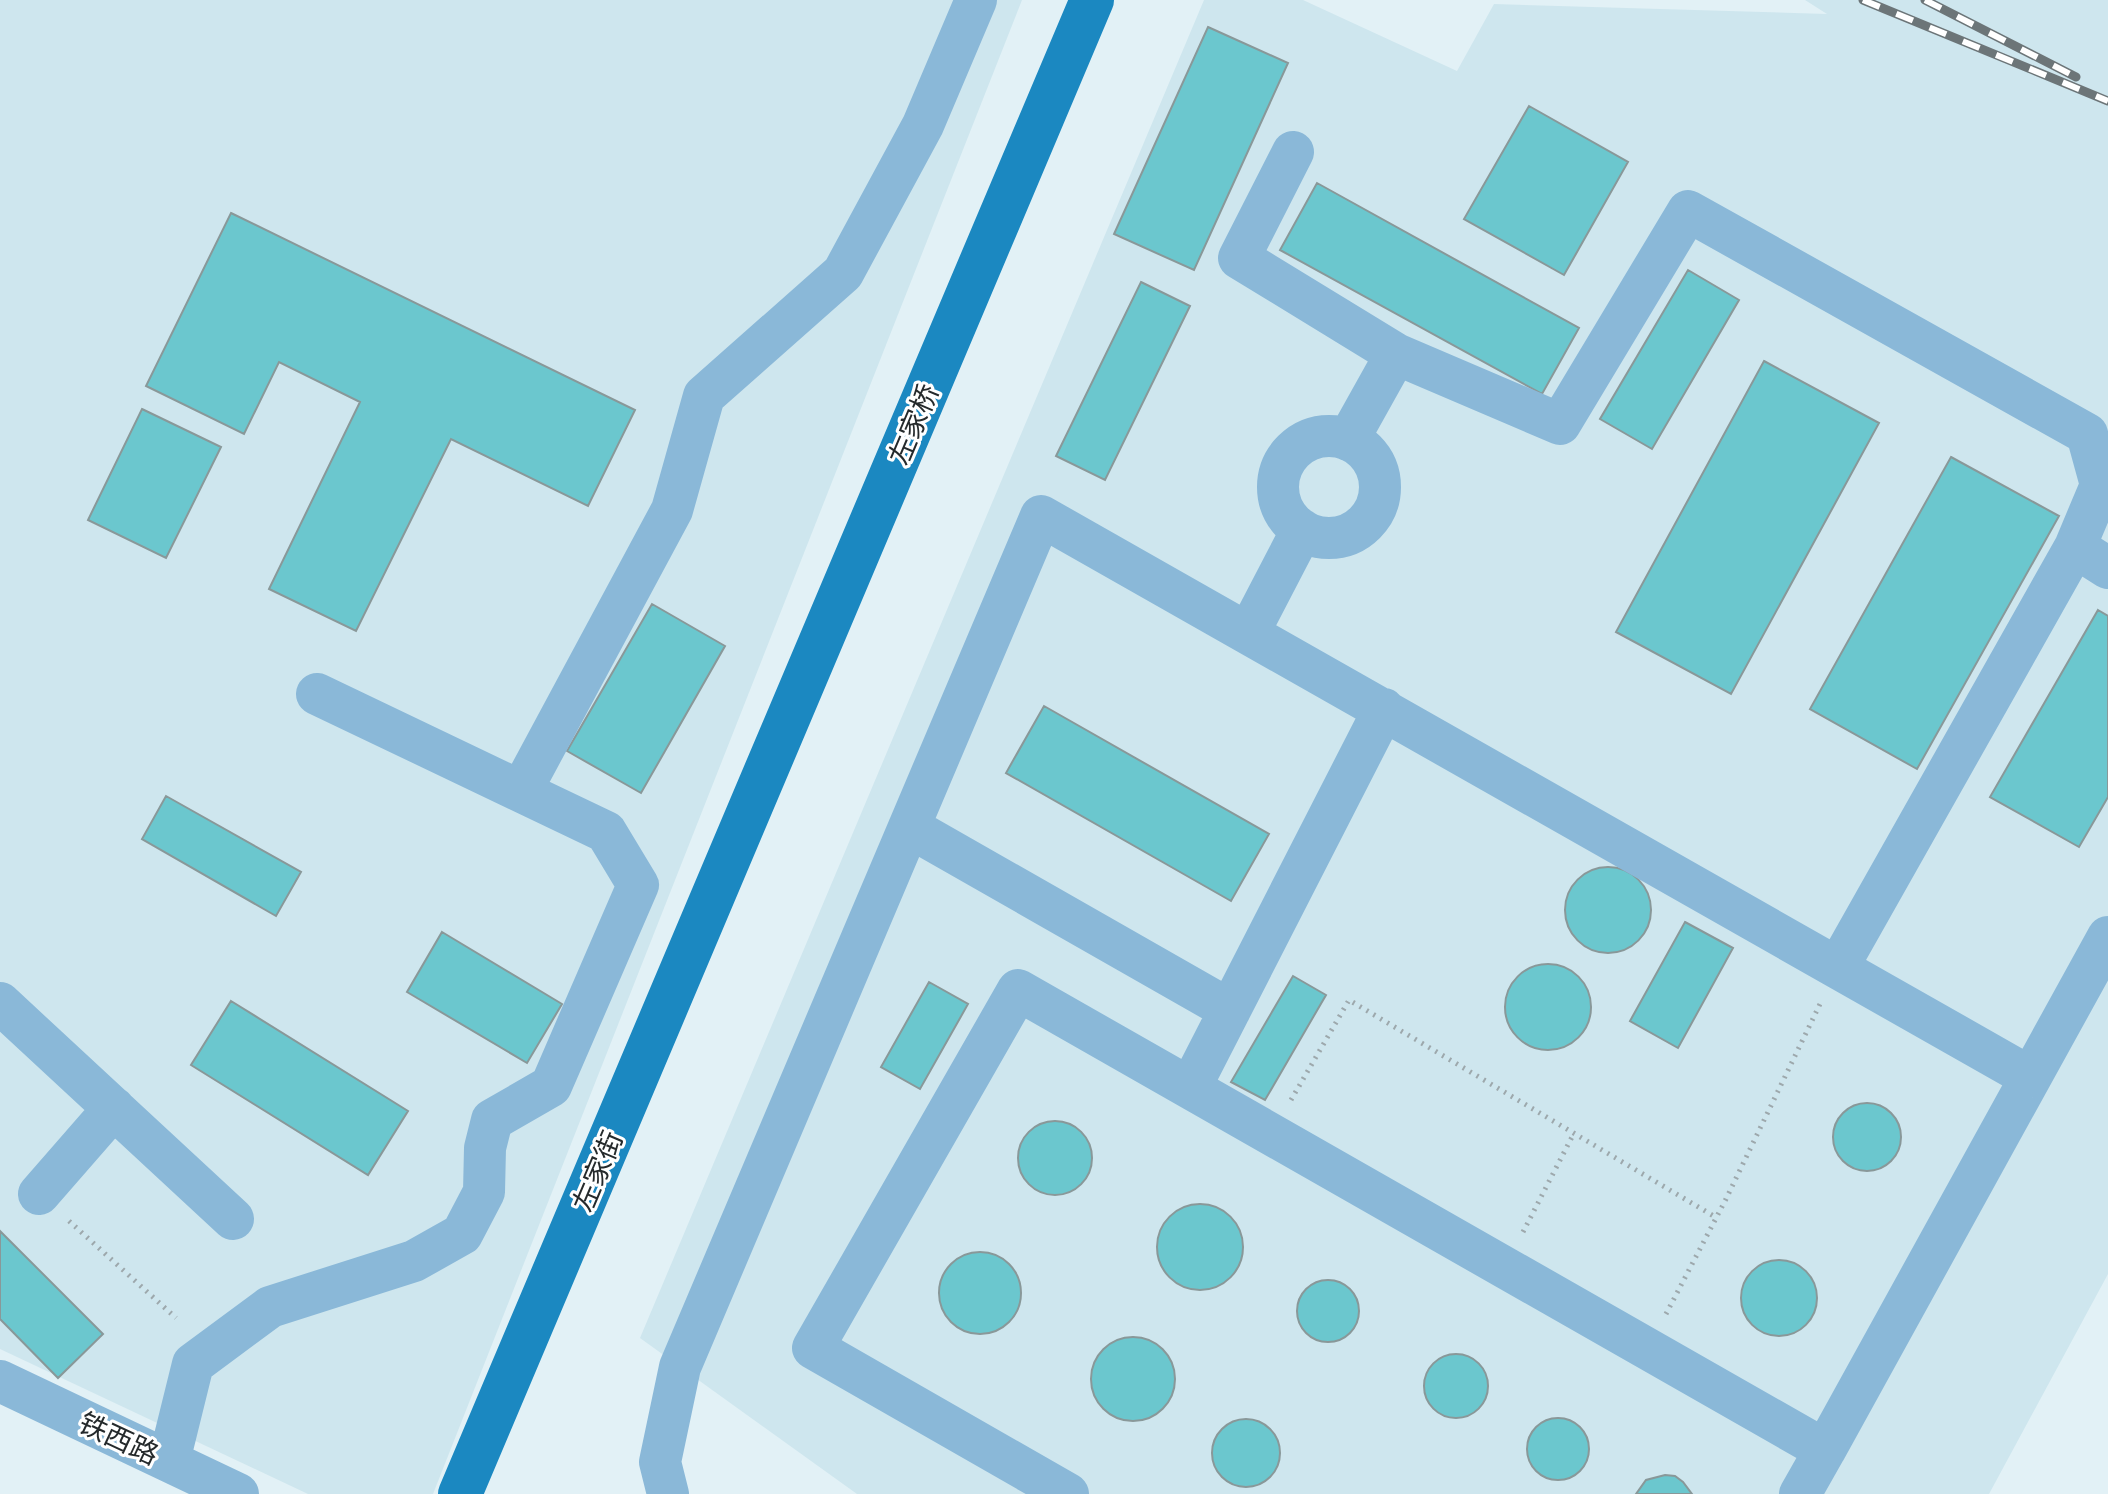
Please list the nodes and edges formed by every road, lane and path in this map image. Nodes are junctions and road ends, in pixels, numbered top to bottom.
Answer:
1 (976, 0) edge
2 (1092, 0) edge
3 (1293, 152) dead end
4 (1396, 354) junction
5 (1348, 440) junction
6 (1302, 530) junction
7 (2091, 557) edge
8 (1249, 632) junction
9 (317, 694) dead end
10 (1384, 709) junction
11 (521, 791) junction
12 (909, 827) junction
13 (734, 848) joint
14 (2108, 937) edge
15 (1838, 967) junction
16 (0, 1003) edge
17 (1230, 1010) junction
18 (2030, 1077) junction
19 (1190, 1088) junction
20 (114, 1108) junction
21 (1574, 1133) junction
22 (1270, 1134) junction
23 (39, 1194) joint
24 (1717, 1218) junction
25 (233, 1219) dead end
26 (1504, 1267) junction
27 (176, 1318) dead end
28 (1648, 1349) junction
29 (0, 1381) edge
30 (1825, 1450) junction
31 (169, 1461) junction
32 (238, 1494) edge
33 (460, 1494) edge
34 (668, 1494) edge
35 (1068, 1494) edge
36 (1800, 1494) edge

1 - 11 street
2 - 13 main road, 左家桥
3 - 4 street
4 - 5 street
4 - 7 street
5 - 6 street
5 - 6 street
6 - 8 street
7 - 15 street
8 - 10 street
8 - 12 street
9 - 11 street
10 - 15 street
10 - 17 street
11 - 31 street
12 - 17 street
12 - 34 street
13 - 33 main road, 左家街
14 - 18 street
15 - 18 street
15 - 24 path
16 - 20 street
17 - 19 street
18 - 30 street
19 - 22 street
19 - 35 street
20 - 23 street
20 - 25 street
21 - 22 path
21 - 24 path
21 - 26 path
22 - 26 street
23 - 27 path
24 - 28 path
26 - 28 street
28 - 30 street
29 - 31 street, 铁西路
30 - 36 street
31 - 32 street, 铁西路

